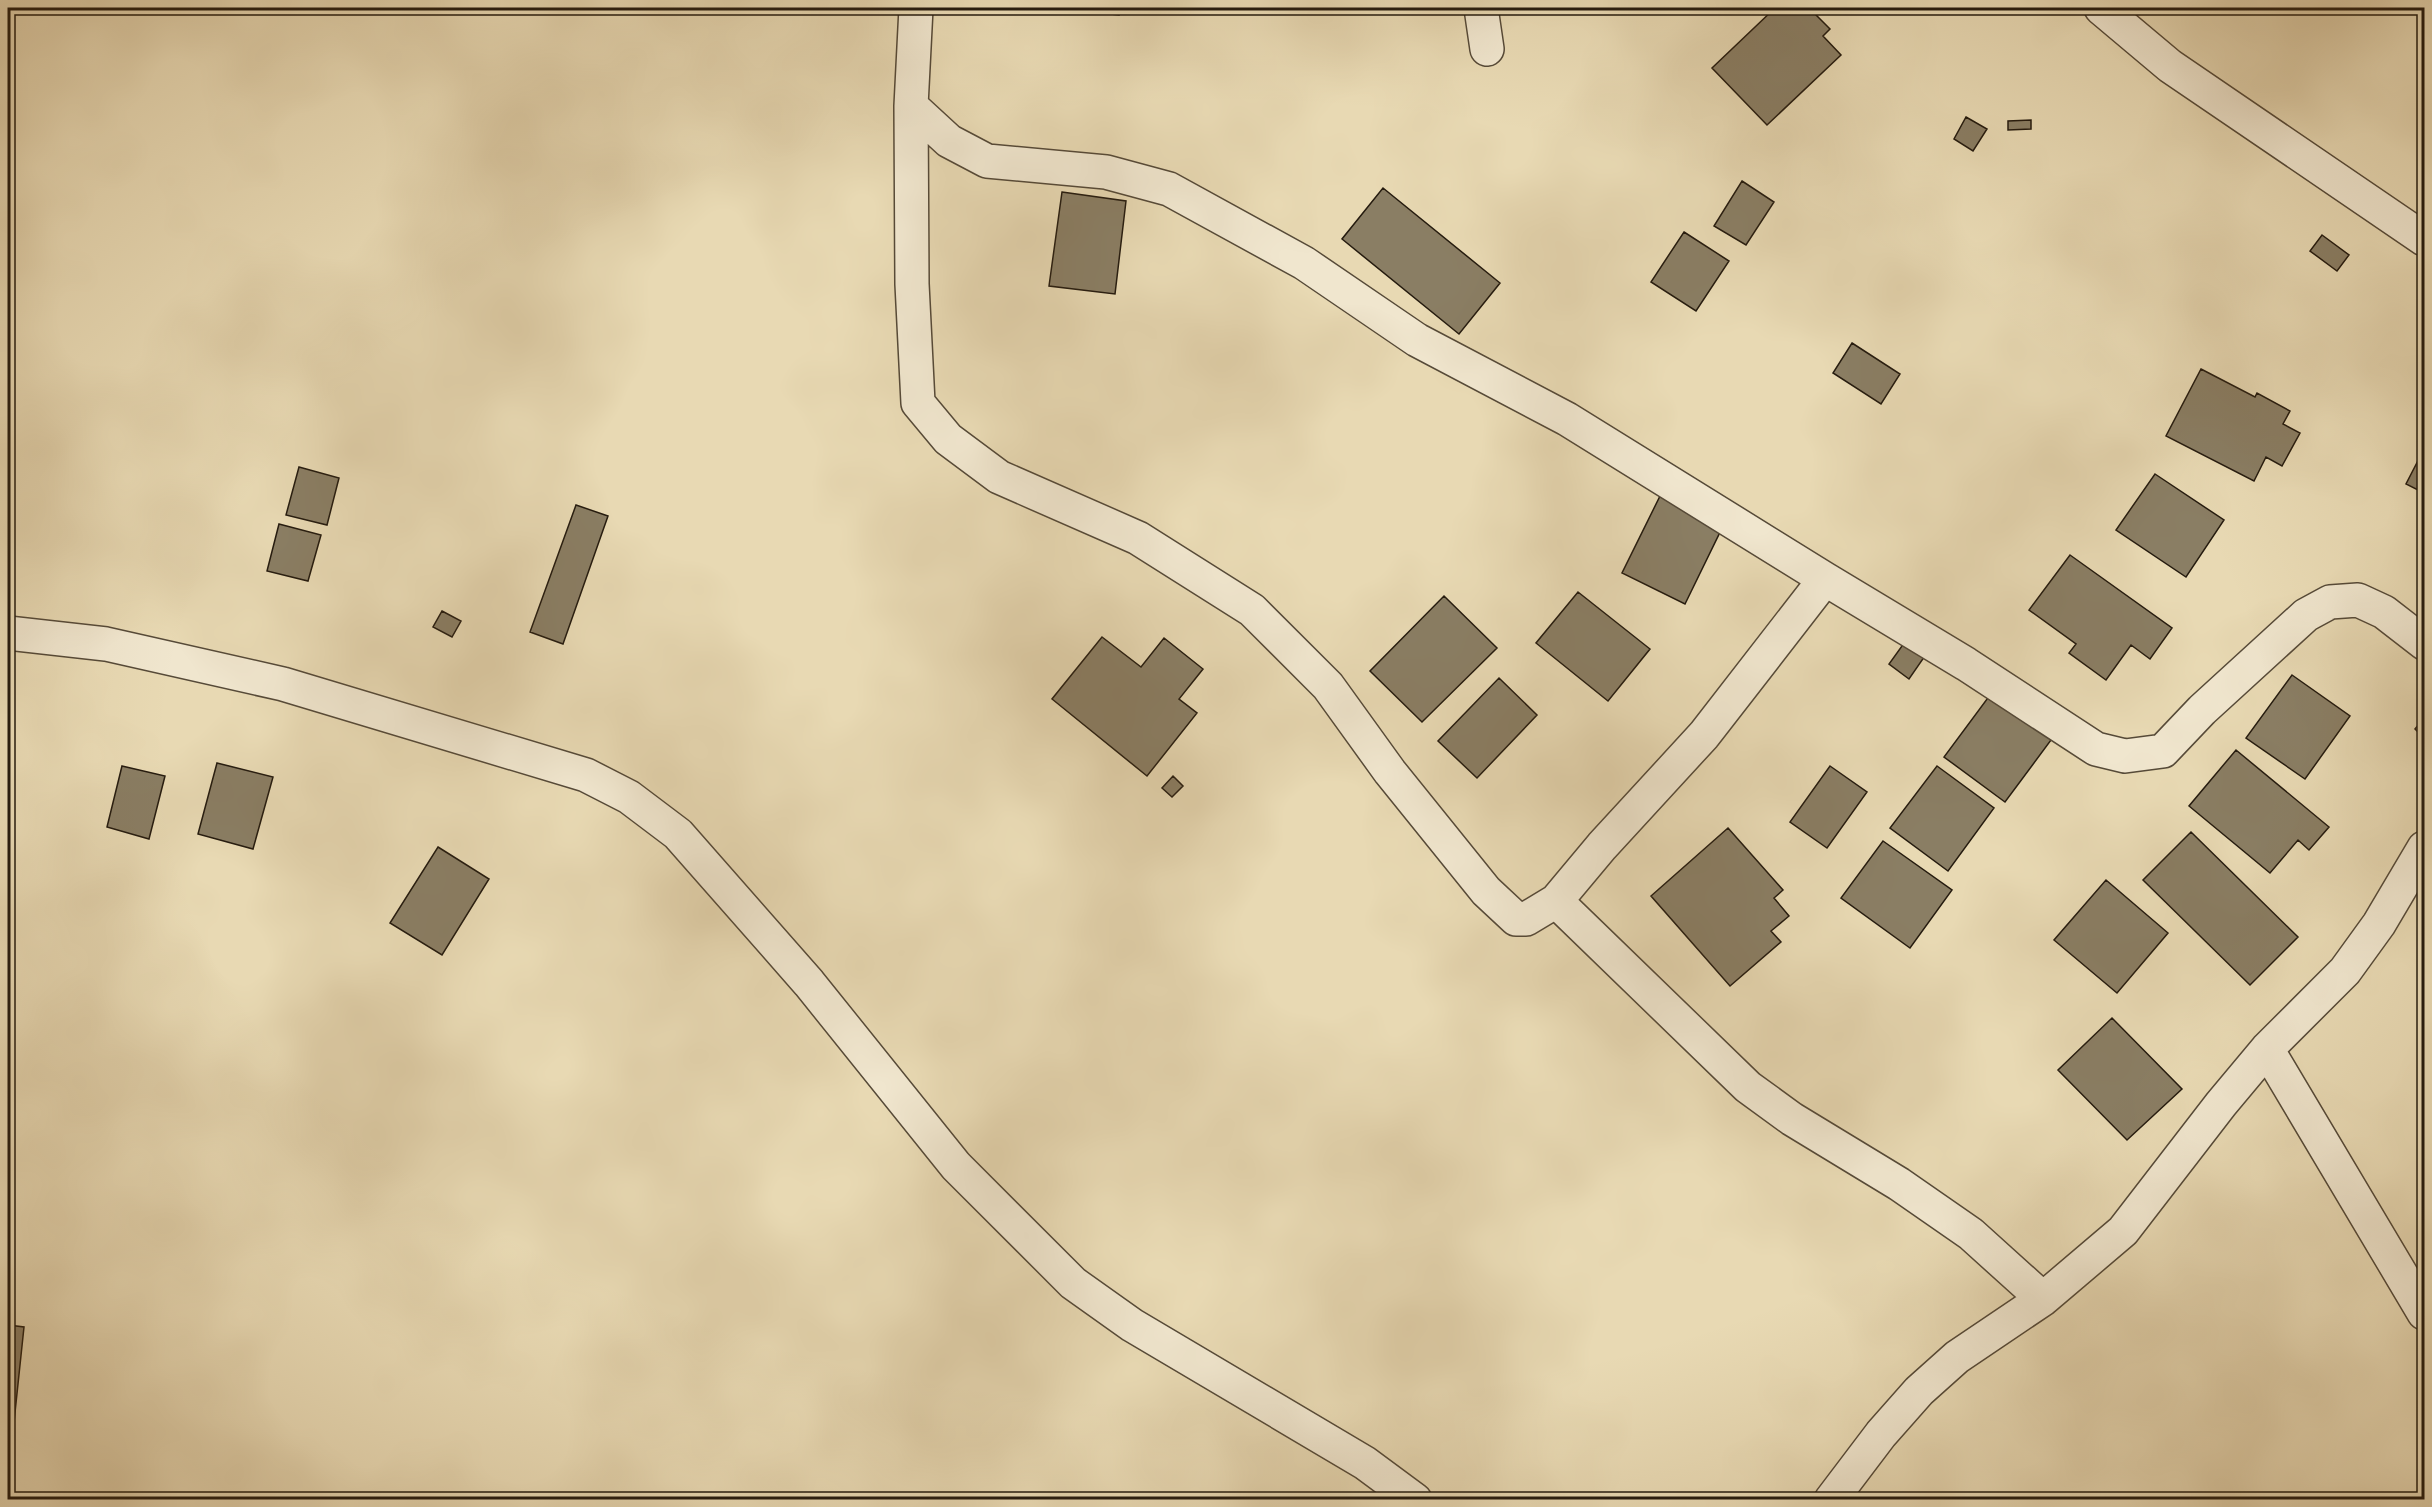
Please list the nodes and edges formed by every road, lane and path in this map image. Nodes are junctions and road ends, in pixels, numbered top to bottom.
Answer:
1 (916, 8) edge
2 (1481, 8) edge
3 (2101, 8) edge
4 (1487, 49) dead end
5 (911, 106) junction
6 (2424, 239) edge
7 (1825, 579) junction
8 (8, 633) edge
9 (2424, 643) edge
10 (2424, 848) edge
11 (1556, 901) junction
12 (2266, 1049) junction
13 (2043, 1299) junction
14 (2424, 1313) edge
15 (1415, 1500) edge
16 (1831, 1500) edge

1 - 5 street
2 - 4 street
3 - 6 street
5 - 7 street
5 - 11 street
7 - 9 street
7 - 11 street
8 - 15 street
10 - 12 street
11 - 13 street
12 - 13 street
12 - 14 street
13 - 16 street

